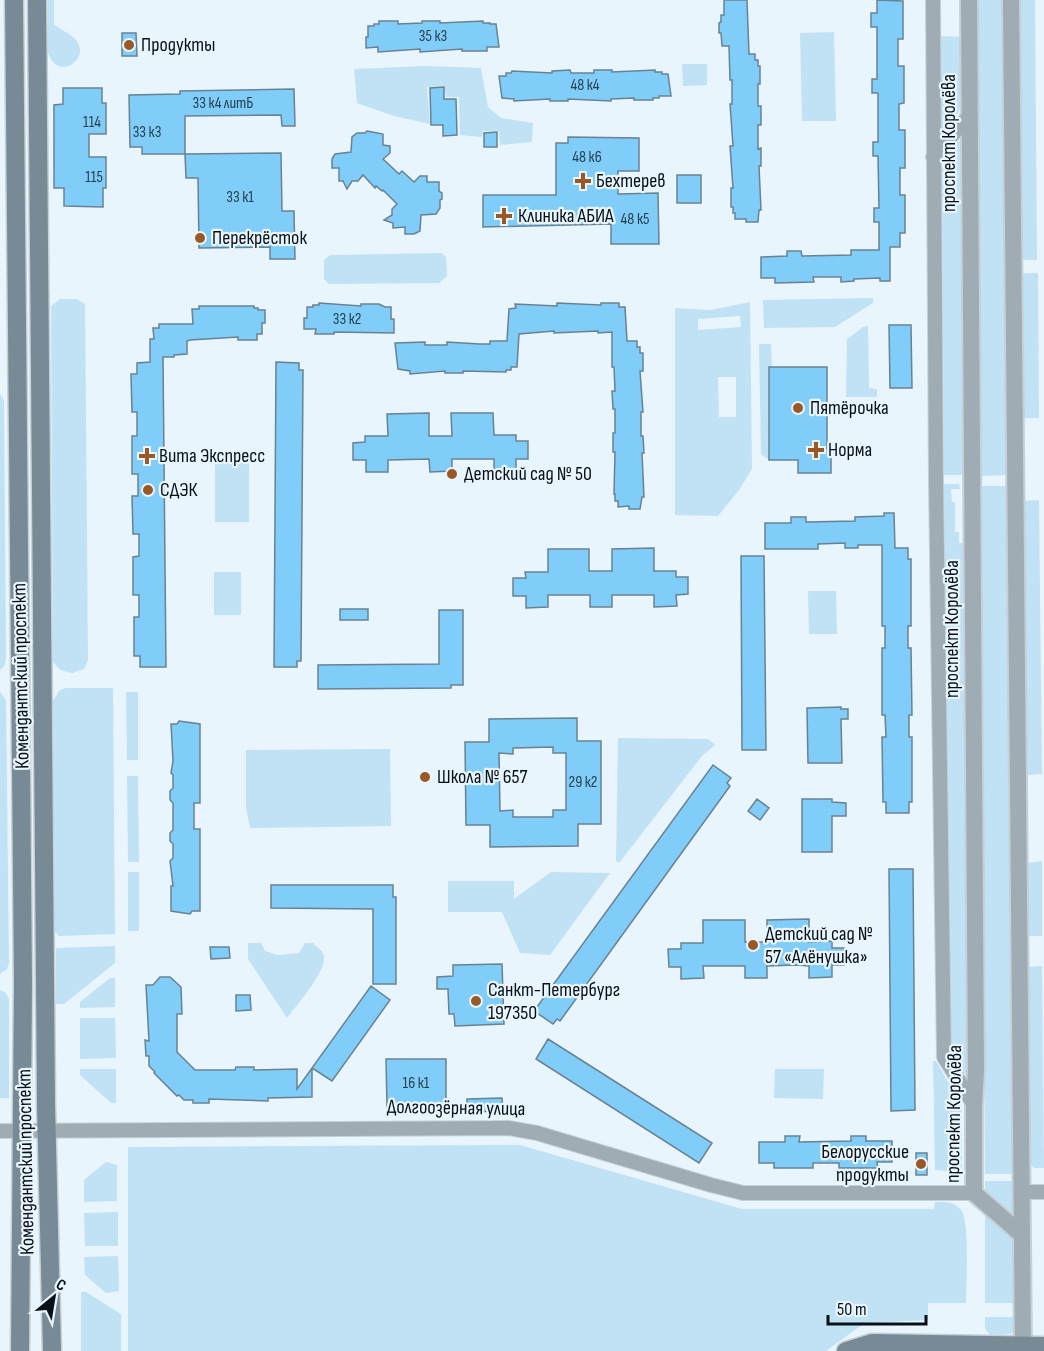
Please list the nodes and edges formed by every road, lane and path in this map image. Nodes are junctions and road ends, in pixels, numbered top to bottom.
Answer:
1 (14, 0) edge
2 (37, 0) edge
3 (933, 0) edge
4 (969, 0) edge
5 (1011, 0) edge
6 (970, 115) junction
7 (933, 157) junction
8 (974, 1105) junction
9 (0, 1131) edge
10 (22, 1131) junction
11 (47, 1131) junction
12 (1022, 1192) junction
13 (1044, 1192) edge
14 (974, 1193) junction
15 (1022, 1235) junction
16 (1044, 1346) edge
17 (1022, 1349) edge
18 (20, 1351) edge
19 (52, 1351) edge
20 (846, 1351) edge

1 - 10 main road, Комендантский проспект
2 - 11 main road, Комендантский проспект
3 - 7 street
4 - 6 street, проспект Королёва
5 - 12 street
6 - 7 street
6 - 8 street, проспект Королёва
7 - 8 street
8 - 14 street, проспект Королёва
9 - 10 street, Долгоозёрная улица
10 - 11 street, Долгоозёрная улица
10 - 18 main road, Комендантский проспект
11 - 14 street, Долгоозёрная улица
11 - 19 main road, Комендантский проспект
12 - 13 street
12 - 15 street
14 - 15 street, проспект Королёва
15 - 17 street
16 - 17 main road
17 - 20 main road

